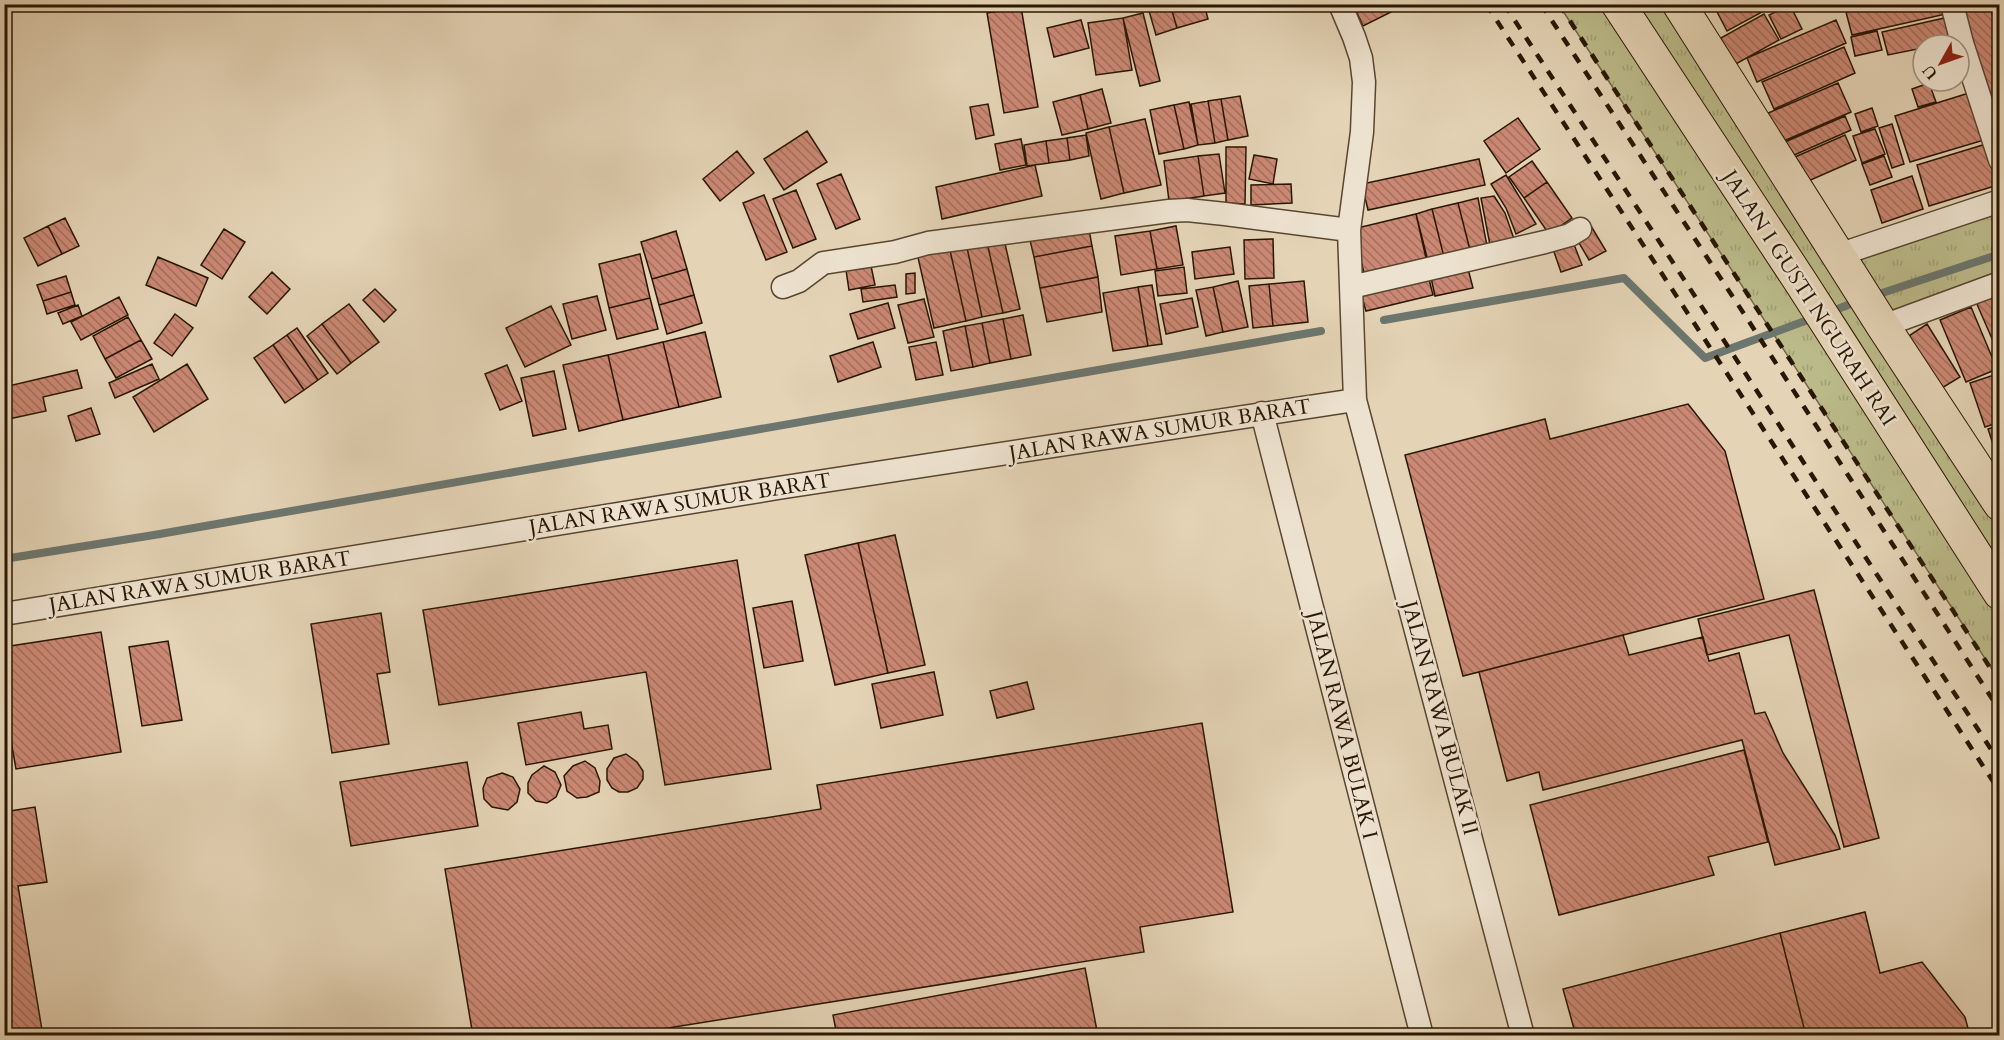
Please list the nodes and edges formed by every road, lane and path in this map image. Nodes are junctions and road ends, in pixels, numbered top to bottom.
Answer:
1 (1340, 4) edge
2 (1618, 4) edge
3 (1679, 4) edge
4 (1952, 4) edge
5 (2000, 160) edge
6 (2000, 201) edge
7 (1580, 229) dead end
8 (1349, 230) junction
9 (1844, 265) junction
10 (2000, 283) edge
11 (783, 287) dead end
12 (1351, 287) junction
13 (1878, 319) junction
14 (1355, 400) junction
15 (1262, 414) junction
16 (2000, 504) edge
17 (2000, 592) edge
18 (4, 614) edge
19 (1422, 1035) edge
20 (1523, 1035) edge

1 - 8 street, JALAN RAWA BULAK II
2 - 17 main road, JALAN I GUSTI NGURAH RAI
3 - 9 main road
4 - 5 street
6 - 9 street
7 - 12 street
8 - 11 street
8 - 12 street, JALAN RAWA BULAK II
9 - 13 main road
10 - 13 street
12 - 14 street, JALAN RAWA BULAK II
13 - 16 main road
14 - 15 street, JALAN RAWA SUMUR BARAT
14 - 20 street, JALAN RAWA BULAK II
15 - 18 street, JALAN RAWA SUMUR BARAT
15 - 19 street, JALAN RAWA BULAK I

